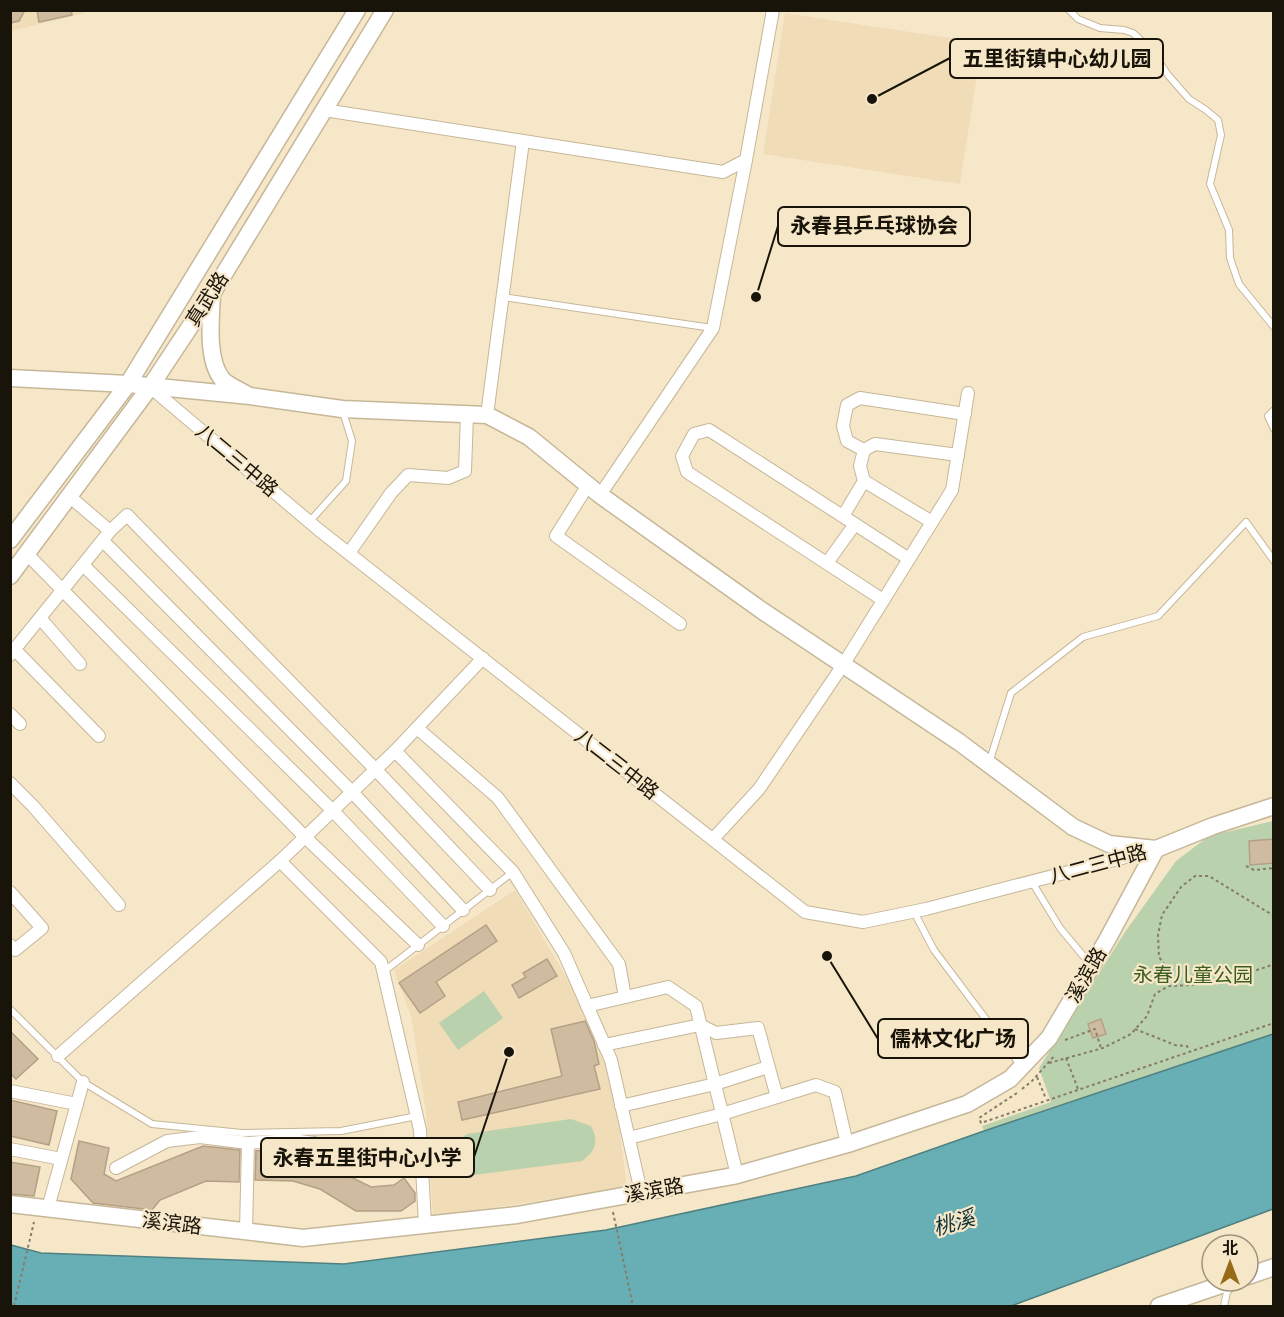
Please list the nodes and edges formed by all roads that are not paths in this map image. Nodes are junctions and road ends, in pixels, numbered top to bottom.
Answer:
1 (357, 10) edge
2 (385, 10) edge
3 (773, 10) edge
4 (1069, 10) edge
5 (324, 110) junction
6 (523, 141) junction
7 (746, 160) junction
8 (213, 292) junction
9 (502, 297) junction
10 (1274, 327) edge
11 (712, 328) junction
12 (10, 378) edge
13 (128, 384) junction
14 (150, 387) junction
15 (968, 393) dead end
16 (249, 396) junction
17 (342, 408) junction
18 (1274, 410) edge
19 (467, 414) junction
20 (965, 414) junction
21 (487, 415) junction
22 (1274, 429) edge
23 (864, 450) junction
24 (958, 455) junction
25 (864, 481) junction
26 (594, 490) junction
27 (69, 496) junction
28 (843, 516) junction
29 (310, 521) junction
30 (932, 522) junction
31 (855, 524) junction
32 (106, 536) junction
33 (10, 541) edge
34 (349, 553) junction
35 (27, 554) junction
36 (909, 559) junction
37 (1274, 561) edge
38 (827, 563) junction
39 (83, 565) junction
40 (10, 576) edge
41 (63, 591) junction
42 (883, 600) junction
43 (40, 618) junction
44 (680, 624) dead end
45 (13, 652) edge
46 (483, 658) junction
47 (80, 664) dead end
48 (843, 665) junction
49 (10, 714) edge
50 (20, 724) dead end
51 (417, 728) junction
52 (99, 736) dead end
53 (395, 751) junction
54 (988, 764) junction
55 (376, 770) junction
56 (10, 783) edge
57 (352, 792) junction
58 (1274, 806) edge
59 (333, 810) junction
60 (305, 837) junction
61 (713, 839) junction
62 (1156, 849) junction
63 (280, 861) junction
64 (513, 873) junction
65 (1032, 881) junction
66 (490, 890) junction
67 (10, 892) edge
68 (119, 905) dead end
69 (463, 910) junction
70 (914, 911) junction
71 (443, 926) junction
72 (10, 945) edge
73 (418, 945) junction
74 (1092, 966) junction
75 (383, 972) junction
76 (625, 997) junction
77 (587, 1006) junction
78 (10, 1009) edge
79 (700, 1024) junction
80 (604, 1045) junction
81 (58, 1056) junction
82 (768, 1067) junction
83 (1021, 1067) junction
84 (83, 1082) junction
85 (10, 1083) edge
86 (715, 1084) junction
87 (16, 1092) edge
88 (777, 1096) junction
89 (77, 1104) junction
90 (621, 1106) junction
91 (722, 1114) junction
92 (417, 1116) junction
93 (628, 1138) junction
94 (248, 1143) junction
95 (847, 1144) junction
96 (10, 1149) edge
97 (61, 1159) junction
98 (421, 1159) junction
99 (116, 1168) dead end
100 (737, 1174) junction
101 (641, 1192) junction
102 (10, 1204) edge
103 (43, 1208) junction
104 (425, 1224) junction
105 (246, 1231) junction
106 (1200, 1292) edge
107 (1159, 1306) edge

1 - 13 main road, 真武路
2 - 5 main road, 真武路
3 - 7 street
4 - 10 lane
5 - 6 street
5 - 8 main road, 真武路
6 - 7 street
6 - 9 street
7 - 11 street
8 - 14 main road, 真武路
8 - 16 main road
9 - 11 lane
9 - 21 street
11 - 26 street
12 - 13 main road, 八二三中路
13 - 14 main road, 八二三中路
13 - 33 main road, 真武路
14 - 16 main road, 八二三中路
14 - 27 main road, 真武路
14 - 29 street, 八二三中路
15 - 20 street
16 - 17 main road, 八二三中路
17 - 19 main road, 八二三中路
17 - 29 lane
18 - 22 lane
19 - 21 main road, 八二三中路
19 - 34 street
20 - 23 street
20 - 24 street
21 - 26 main road, 八二三中路
23 - 24 street
23 - 25 street
24 - 30 street
25 - 28 street
25 - 30 street
26 - 44 street
26 - 48 main road, 八二三中路
27 - 32 street
27 - 35 main road, 真武路
28 - 31 street
28 - 38 street
29 - 34 street, 八二三中路
30 - 36 street
31 - 36 street
31 - 38 street
32 - 39 street
32 - 55 street
32 - 57 street
33 - 35 lane
34 - 46 street, 八二三中路
35 - 40 main road, 真武路
35 - 41 street
36 - 42 street
37 - 54 lane
38 - 42 street
39 - 41 street
39 - 59 street
41 - 43 street
41 - 60 street
42 - 48 street
43 - 45 street
43 - 47 street
45 - 52 street
46 - 51 street
46 - 61 street, 八二三中路
48 - 54 main road, 八二三中路
48 - 61 street
49 - 50 street
51 - 53 street
51 - 76 street
53 - 55 street
53 - 64 street
54 - 62 main road, 八二三中路
55 - 57 street
55 - 66 street
56 - 68 street
57 - 59 street
57 - 69 street
58 - 62 main road, 八二三中路
59 - 60 street
59 - 71 street
60 - 63 street
60 - 73 street
61 - 70 street, 八二三中路
62 - 65 street, 八二三中路
62 - 74 main road, 溪滨路
63 - 75 street
63 - 81 street
64 - 66 lane
64 - 77 street
65 - 70 street, 八二三中路
65 - 74 lane
66 - 69 lane
67 - 72 street
69 - 71 lane
70 - 83 lane
71 - 73 lane
73 - 75 lane
74 - 83 main road, 溪滨路
75 - 92 street
76 - 77 street
76 - 79 street
77 - 80 street
78 - 81 lane
79 - 80 street
79 - 82 street
79 - 86 street
80 - 90 street
81 - 84 lane
82 - 86 street
82 - 88 street
83 - 95 main road, 溪滨路
84 - 89 street
84 - 92 lane
85 - 87 street
86 - 90 street
86 - 91 street
87 - 89 street
88 - 91 street
88 - 95 street
89 - 97 street
90 - 93 street
91 - 93 street
91 - 100 street
92 - 98 street
93 - 101 street
94 - 98 street
94 - 99 street
94 - 105 street
95 - 100 main road, 溪滨路
96 - 97 street
97 - 103 street
98 - 104 street
100 - 101 main road, 溪滨路
101 - 104 main road, 溪滨路
102 - 103 main road, 溪滨路
103 - 105 main road, 溪滨路
104 - 105 main road, 溪滨路
106 - 107 main road

